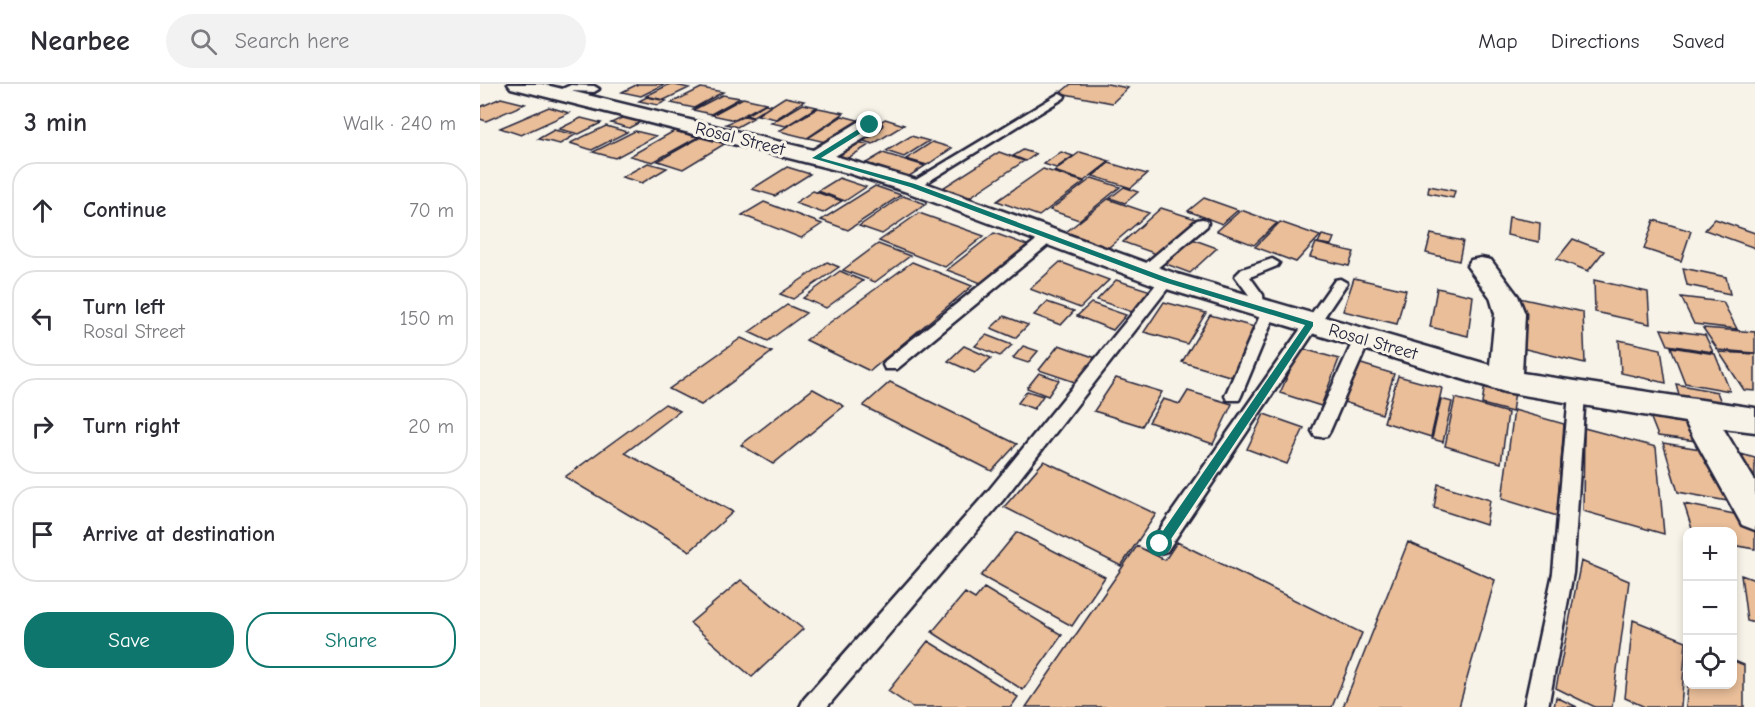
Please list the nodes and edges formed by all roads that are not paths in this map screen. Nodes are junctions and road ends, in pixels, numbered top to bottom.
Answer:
1 (518, 84) edge
2 (594, 89) dead end
3 (558, 93) junction
4 (1060, 96) dead end
5 (870, 125) dead end
6 (816, 158) junction
7 (912, 186) junction
8 (1202, 223) dead end
9 (1049, 237) junction
10 (1272, 263) dead end
11 (1481, 266) dead end
12 (1156, 276) junction
13 (1340, 284) dead end
14 (1263, 310) junction
15 (1310, 324) junction
16 (1362, 339) junction
17 (891, 365) dead end
18 (1505, 381) junction
19 (1577, 394) junction
20 (1233, 396) dead end
21 (1696, 412) junction
22 (1755, 420) edge
23 (1321, 432) dead end
24 (1755, 514) edge
25 (1160, 544) dead end
26 (812, 707) edge
27 (1536, 707) edge

1 - 3 street, Rosal Street
2 - 3 lane
3 - 6 street, Rosal Street
4 - 7 lane
5 - 6 street
6 - 7 street, Rosal Street
7 - 9 street, Rosal Street
8 - 12 lane
9 - 12 street, Rosal Street
9 - 17 lane
10 - 14 lane
11 - 18 street
12 - 14 street, Rosal Street
12 - 26 lane
13 - 15 lane
14 - 15 street, Rosal Street
14 - 20 lane
15 - 16 street, Rosal Street
15 - 25 lane
16 - 18 street, Rosal Street
16 - 23 lane
18 - 19 street, Rosal Street
19 - 21 street, Rosal Street
19 - 27 lane
21 - 22 street, Rosal Street
21 - 24 street

